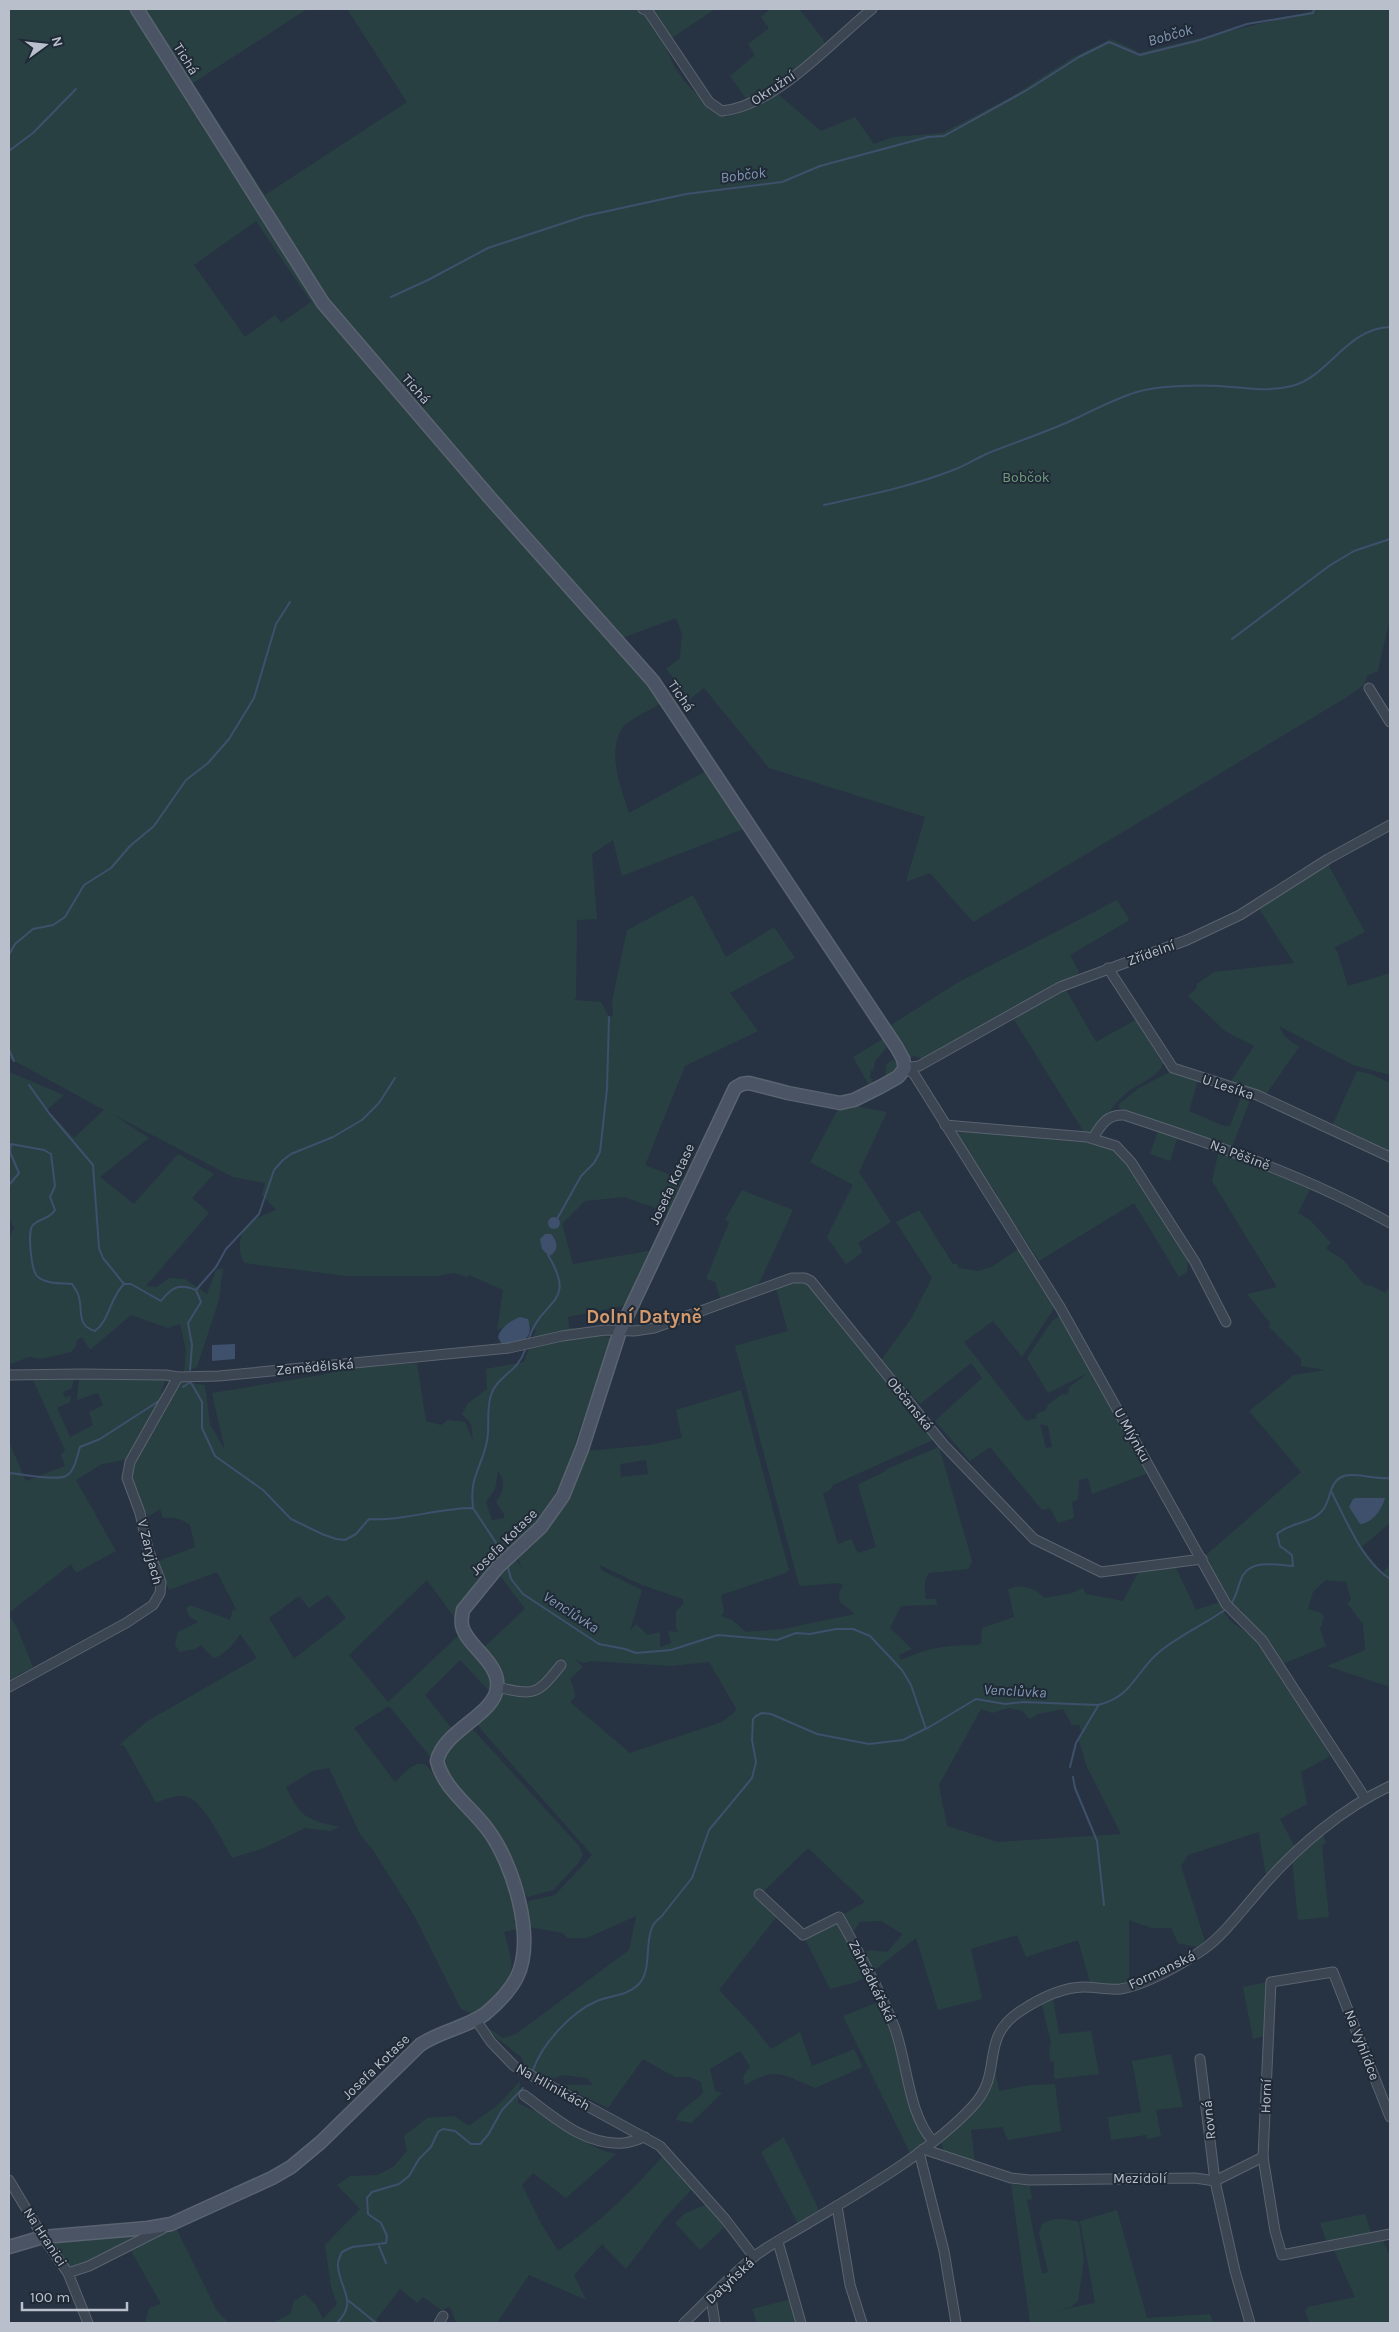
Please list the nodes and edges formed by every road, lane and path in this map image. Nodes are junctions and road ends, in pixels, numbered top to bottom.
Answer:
1 (137, 9) edge
2 (643, 9) edge
3 (872, 9) edge
4 (1369, 688) dead end
5 (1390, 722) edge
6 (1390, 825) edge
7 (1108, 968) junction
8 (904, 1068) junction
9 (945, 1125) junction
10 (1093, 1138) junction
11 (1390, 1157) edge
12 (1390, 1223) edge
13 (1226, 1322) dead end
14 (620, 1331) junction
15 (9, 1375) edge
16 (178, 1377) junction
17 (1202, 1558) junction
18 (561, 1665) dead end
19 (9, 1687) edge
20 (497, 1687) junction
21 (1390, 1786) edge
22 (1365, 1798) junction
23 (759, 1894) dead end
24 (1271, 1982) joint
25 (476, 2020) junction
26 (1200, 2059) dead end
27 (524, 2095) dead end
28 (1390, 2117) edge
29 (645, 2137) junction
30 (933, 2141) junction
31 (921, 2150) junction
32 (1263, 2157) junction
33 (9, 2180) edge
34 (1215, 2181) junction
35 (837, 2206) junction
36 (171, 2224) junction
37 (1390, 2234) edge
38 (43, 2237) junction
39 (778, 2242) junction
40 (9, 2246) edge
41 (754, 2257) junction
42 (68, 2273) junction
43 (711, 2298) junction
44 (88, 2323) edge
45 (684, 2323) edge
46 (715, 2323) edge
47 (800, 2323) edge
48 (862, 2323) edge
49 (956, 2323) edge
50 (1250, 2323) edge

1 - 8 street, Tichá
2 - 3 street, Okružní
4 - 5 street
6 - 7 street, Zřídelní
7 - 8 street, Zřídelní
7 - 11 street, U Lesíka
8 - 9 street, U Mlýnku
8 - 14 street, Josefa Kotase
9 - 10 street
9 - 17 street, U Mlýnku
10 - 12 street, Na Pěšině
10 - 13 street
14 - 16 street, Zemědělská
14 - 17 street, Občanská
14 - 20 street, Josefa Kotase
15 - 16 street, Zemědělská
16 - 19 street, V Zaryjach
17 - 22 street, U Mlýnku
18 - 20 street
20 - 25 street, Josefa Kotase
21 - 22 street, Formanská
22 - 30 street, Formanská
23 - 30 street, Zahrádkářská
24 - 28 street, Na Vyhlídce
24 - 32 street, Horní
25 - 29 street, Na Hlinikách
25 - 36 street, Josefa Kotase
26 - 34 street, Rovná
27 - 29 street, Na Hlinikách
29 - 41 street, Na Hlinikách
30 - 31 street, Formanská
31 - 34 street, Mezidolí
31 - 35 street, Datyňská
31 - 49 street
32 - 34 street
32 - 37 street, Horní
33 - 38 street, Na Hranici
34 - 50 street
35 - 39 street, Datyňská
35 - 48 street
36 - 38 street, Josefa Kotase
36 - 42 street
38 - 40 street, Josefa Kotase
38 - 42 street, Na Hranici
39 - 41 street, Datyňská
39 - 47 street
41 - 43 street, Datyňská
42 - 44 street, Na Hranici
43 - 45 street, Datyňská
43 - 46 street

